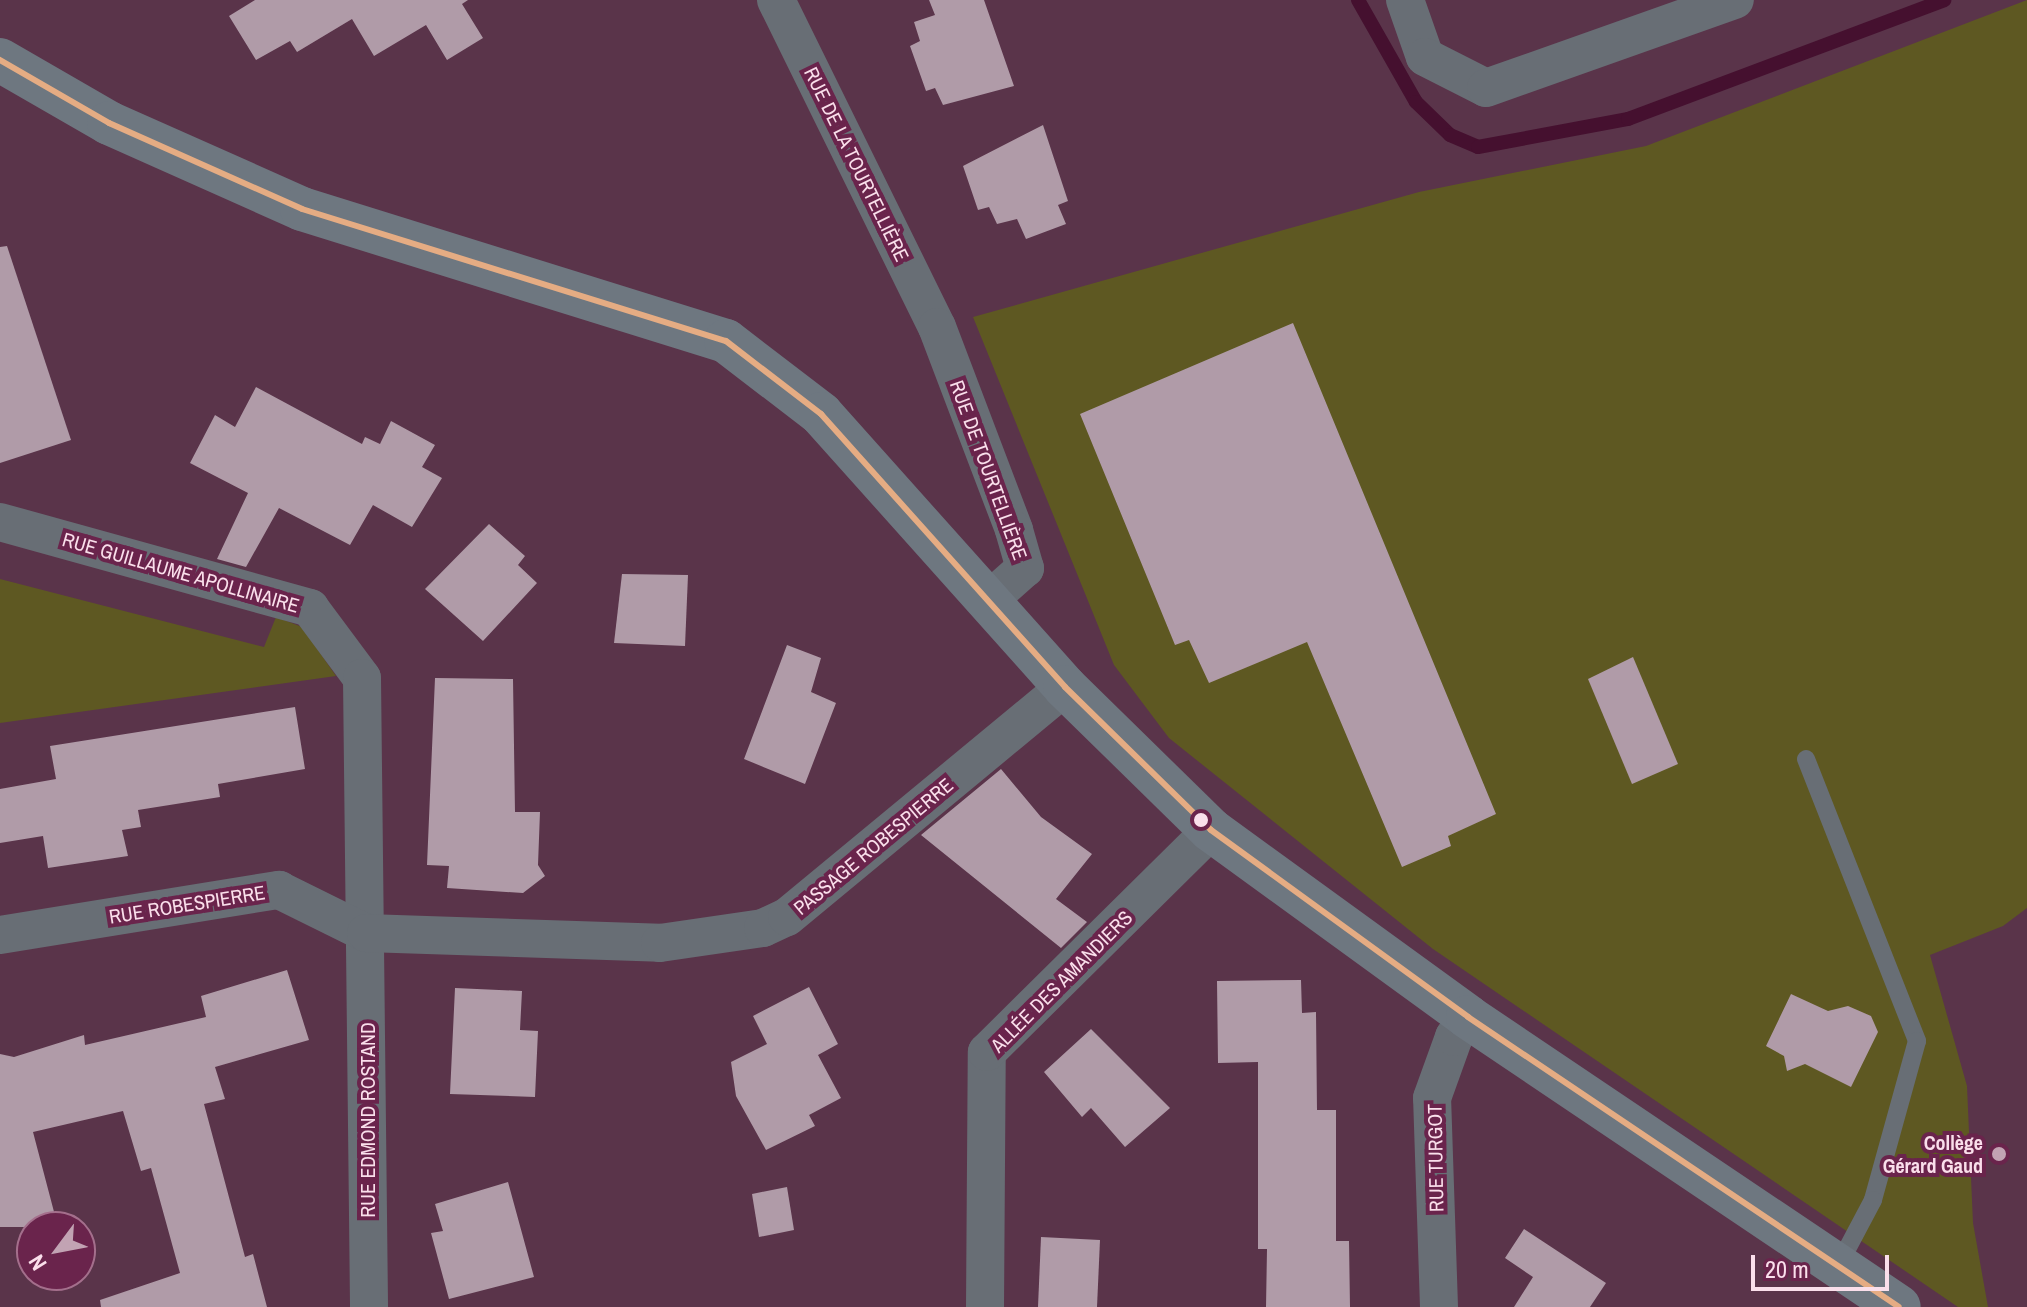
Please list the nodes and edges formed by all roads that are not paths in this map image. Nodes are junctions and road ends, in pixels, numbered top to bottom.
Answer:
1 (776, 0) edge
2 (1405, 0) edge
3 (1735, 0) edge
4 (1645, 15) edge
5 (0, 60) edge
6 (937, 327) joint
7 (0, 522) edge
8 (989, 600) junction
9 (1065, 687) junction
10 (1806, 759) dead end
11 (1211, 830) junction
12 (366, 933) junction
13 (0, 935) edge
14 (1468, 1017) junction
15 (1838, 1266) junction
16 (369, 1307) edge
17 (985, 1307) edge
18 (1439, 1307) edge
19 (1899, 1307) edge

1 - 6 street, RUE DE LA TOURTELLIÈRE
2 - 4 street
3 - 4 street
5 - 8 main road
6 - 8 street, RUE DE TOURTELLIÈRE
7 - 12 street, RUE GUILLAUME APOLLINAIRE
8 - 9 main road
9 - 11 main road
9 - 12 street, PASSAGE ROBESPIERRE
10 - 15 lane
11 - 14 main road
11 - 17 street, ALLÉE DES AMANDIERS
12 - 13 street, RUE ROBESPIERRE
12 - 16 street, RUE EDMOND ROSTAND
14 - 15 main road
14 - 18 street, RUE TURGOT
15 - 19 main road

